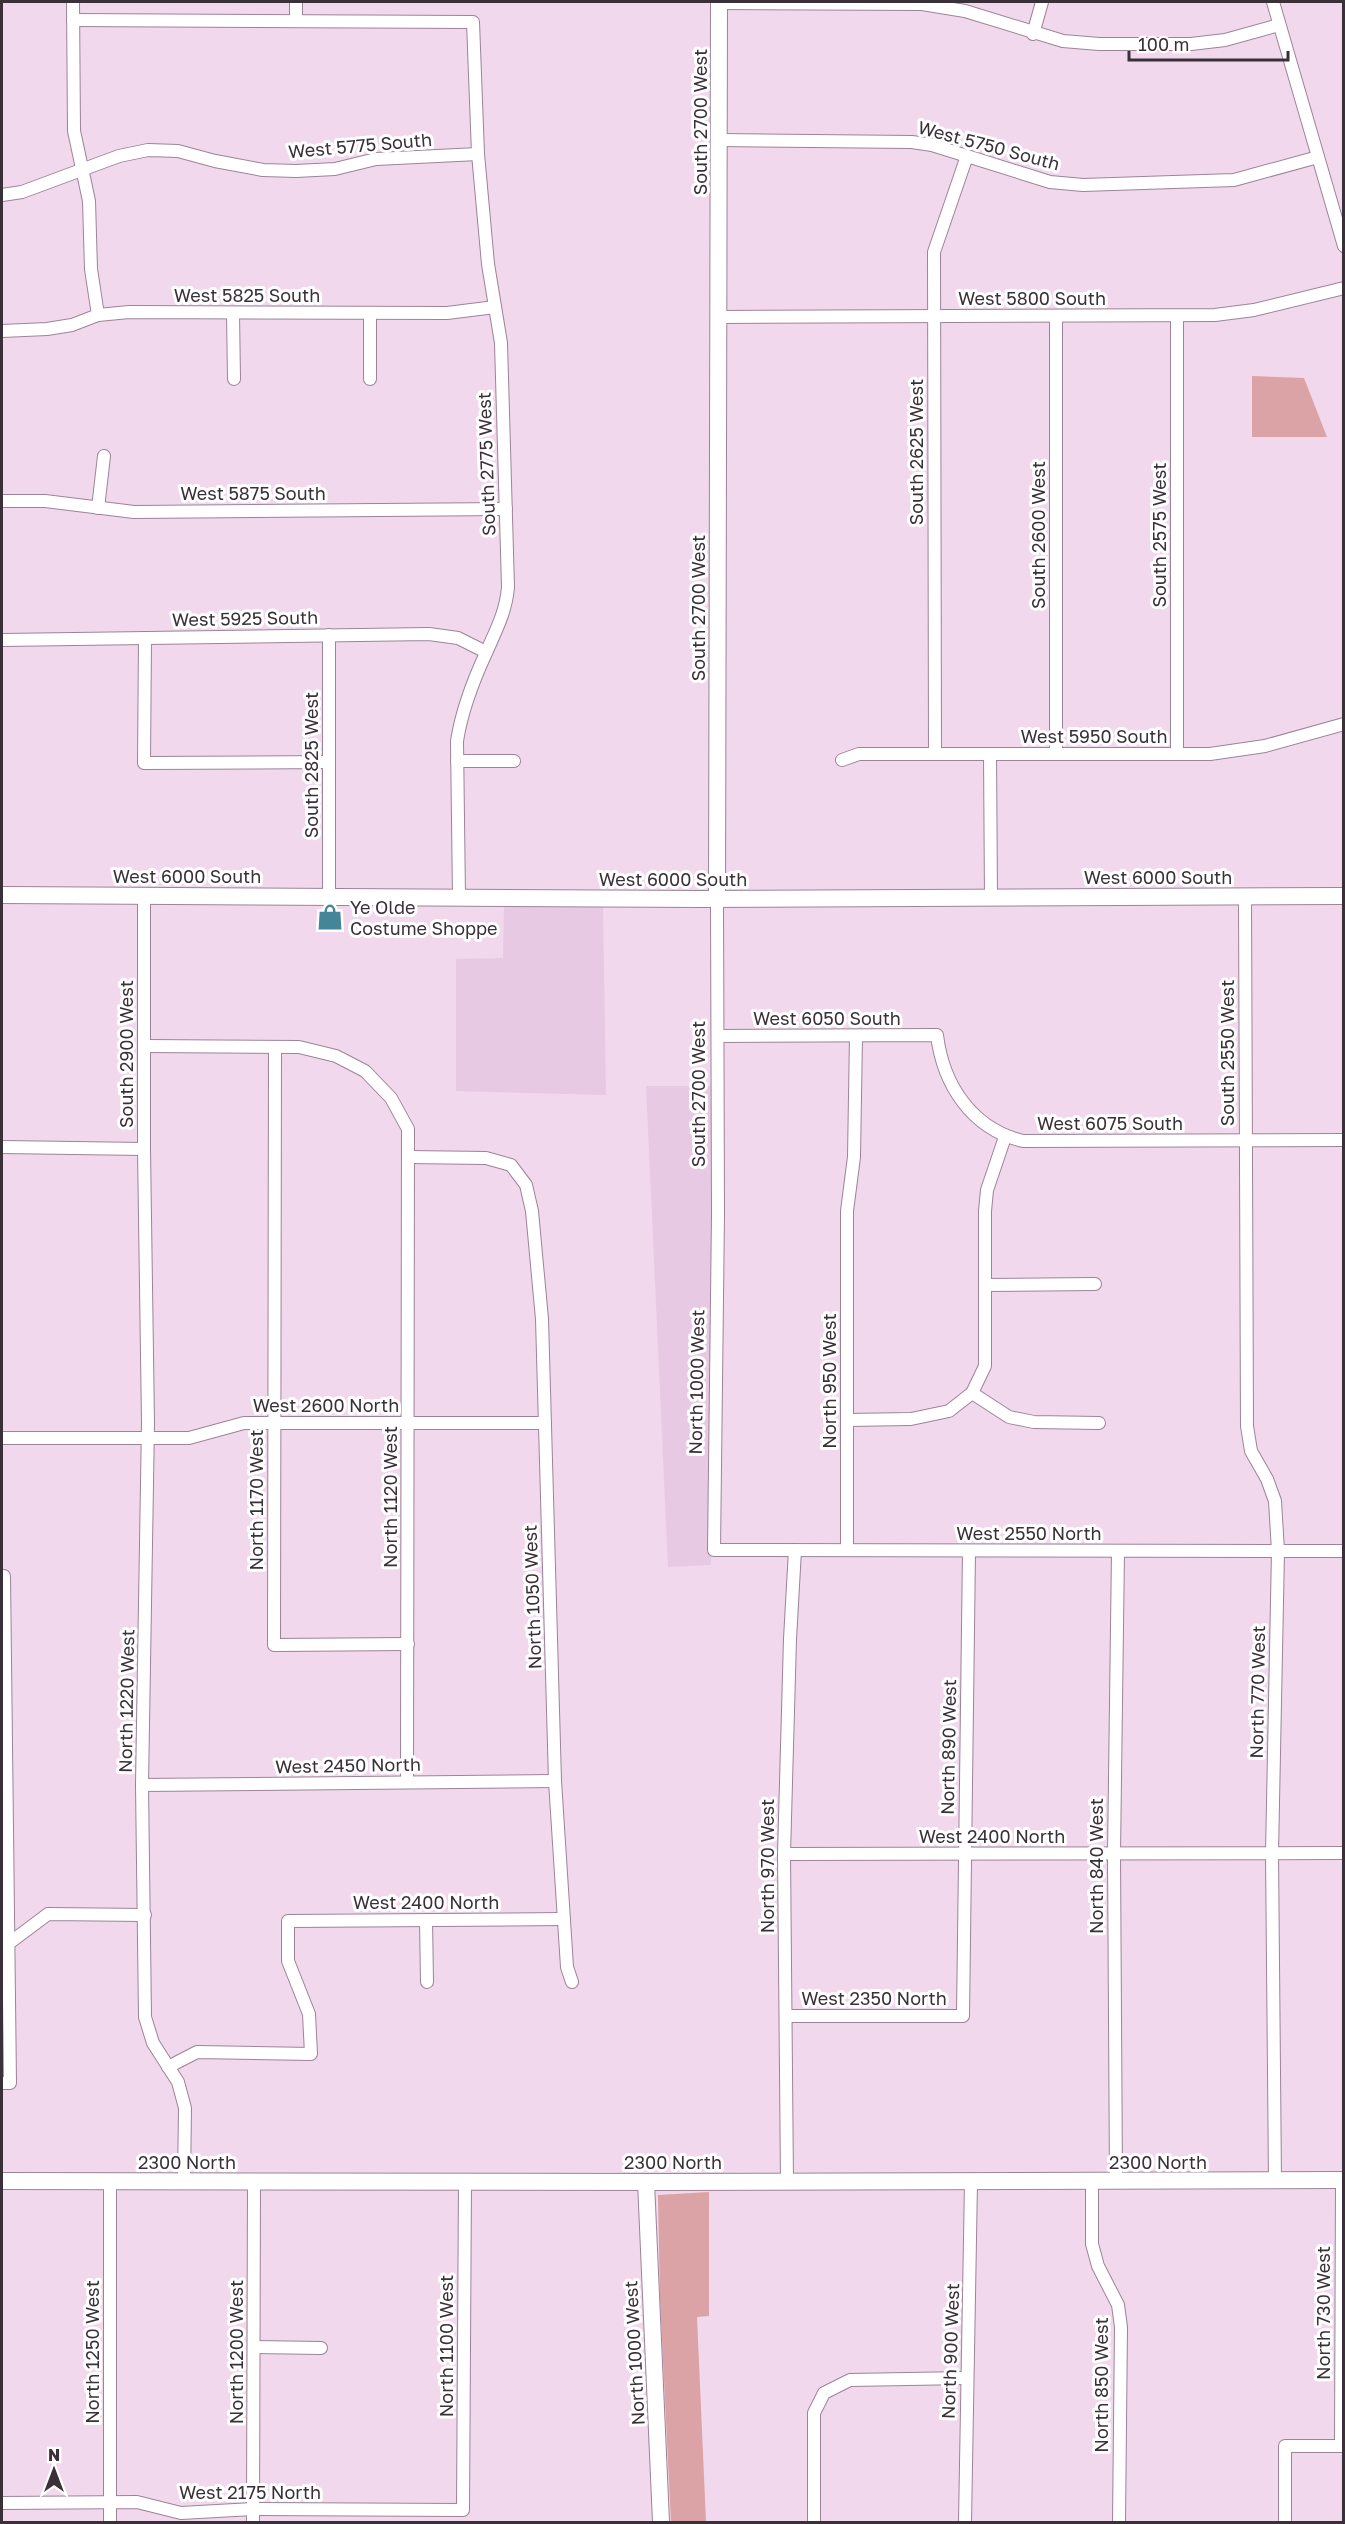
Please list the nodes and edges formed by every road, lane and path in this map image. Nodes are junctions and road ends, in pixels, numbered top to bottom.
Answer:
1 (73, 2) edge
2 (296, 2) edge
3 (719, 2) edge
4 (890, 2) edge
5 (1042, 2) edge
6 (1273, 2) edge
7 (73, 20) junction
8 (296, 21) junction
9 (1279, 24) junction
10 (1033, 34) junction
11 (719, 140) junction
12 (478, 154) junction
13 (967, 156) junction
14 (1318, 157) junction
15 (82, 170) junction
16 (2, 195) edge
17 (1344, 246) edge
18 (1344, 288) edge
19 (495, 306) junction
20 (233, 313) junction
21 (370, 313) junction
22 (98, 315) junction
23 (1056, 316) junction
24 (1177, 316) junction
25 (934, 317) junction
26 (718, 318) junction
27 (2, 331) edge
28 (234, 379) dead end
29 (370, 379) dead end
30 (104, 456) dead end
31 (2, 501) edge
32 (98, 508) junction
33 (506, 509) junction
34 (329, 635) junction
35 (146, 638) junction
36 (2, 640) edge
37 (486, 651) junction
38 (1344, 724) edge
39 (934, 754) junction
40 (990, 754) junction
41 (1056, 754) junction
42 (1177, 754) junction
43 (842, 760) dead end
44 (457, 761) junction
45 (514, 761) dead end
46 (329, 762) junction
47 (2, 896) edge
48 (144, 896) junction
49 (329, 896) junction
50 (1245, 896) junction
51 (1344, 896) edge
52 (459, 897) junction
53 (991, 897) junction
54 (717, 899) junction
55 (937, 1035) joint
56 (718, 1036) junction
57 (856, 1036) junction
58 (144, 1046) junction
59 (275, 1047) junction
60 (1005, 1137) junction
61 (1246, 1140) junction
62 (1344, 1140) edge
63 (2, 1148) edge
64 (144, 1149) junction
65 (408, 1157) junction
66 (1246, 1210) joint
67 (146, 1212) joint
68 (718, 1215) joint
69 (1095, 1284) dead end
70 (985, 1285) junction
71 (972, 1393) junction
72 (847, 1420) junction
73 (274, 1423) junction
74 (408, 1423) junction
75 (545, 1423) junction
76 (1099, 1423) dead end
77 (2, 1438) edge
78 (148, 1438) junction
79 (714, 1550) joint
80 (795, 1550) junction
81 (847, 1550) junction
82 (969, 1551) junction
83 (1118, 1551) junction
84 (1278, 1551) junction
85 (1344, 1551) edge
86 (3, 1576) edge
87 (408, 1644) junction
88 (555, 1781) junction
89 (407, 1782) junction
90 (142, 1785) junction
91 (1272, 1853) junction
92 (1344, 1853) edge
93 (784, 1854) junction
94 (965, 1854) junction
95 (1114, 1854) junction
96 (145, 1915) junction
97 (564, 1919) junction
98 (426, 1920) junction
99 (5, 1944) edge
100 (427, 1982) dead end
101 (572, 1982) dead end
102 (786, 2016) junction
103 (963, 2016) joint
104 (168, 2067) junction
105 (6, 2083) edge
106 (1343, 2180) edge
107 (2, 2181) edge
108 (110, 2181) junction
109 (184, 2181) junction
110 (254, 2181) junction
111 (971, 2181) junction
112 (1092, 2181) junction
113 (1116, 2181) junction
114 (1275, 2181) junction
115 (465, 2182) junction
116 (646, 2182) junction
117 (787, 2182) junction
118 (254, 2347) junction
119 (321, 2348) dead end
120 (966, 2378) junction
121 (1342, 2446) edge
122 (110, 2502) junction
123 (2, 2503) edge
124 (253, 2509) junction
125 (463, 2510) joint
126 (110, 2523) edge
127 (253, 2523) edge
128 (662, 2523) edge
129 (814, 2523) edge
130 (965, 2523) edge
131 (1119, 2523) edge
132 (1284, 2523) edge

1 - 7 street
2 - 8 street
3 - 4 street
3 - 11 street, South 2700 West
4 - 10 street
5 - 10 street
6 - 9 street
7 - 8 street
7 - 15 street
8 - 12 street, South 2775 West
9 - 10 street
9 - 14 street
11 - 13 street, West 5750 South
11 - 26 street, South 2700 West
12 - 15 street, West 5775 South
12 - 19 street, South 2775 West
13 - 14 street, West 5750 South
13 - 25 street, South 2625 West
14 - 17 street
15 - 16 street, West 5775 South
15 - 22 street
18 - 24 street, West 5800 South
19 - 21 street, West 5825 South
19 - 33 street, South 2775 West
20 - 21 street, West 5825 South
20 - 22 street, West 5825 South
20 - 28 street
21 - 29 street
22 - 27 street, West 5825 South
23 - 24 street, West 5800 South
23 - 25 street, West 5800 South
23 - 41 street, South 2600 West
24 - 42 street, South 2575 West
25 - 26 street, West 5800 South
25 - 39 street, South 2625 West
26 - 54 street, South 2700 West
30 - 32 street
31 - 32 street, West 5875 South
32 - 33 street, West 5875 South
33 - 37 street, South 2775 West
34 - 35 street, West 5925 South
34 - 37 street, West 5925 South
34 - 46 street, South 2825 West
35 - 36 street, West 5925 South
35 - 46 street
37 - 44 street, South 2775 West
38 - 42 street, West 5950 South
39 - 40 street, West 5950 South
39 - 43 street, West 5950 South
40 - 41 street, West 5950 South
40 - 53 street
41 - 42 street, West 5950 South
44 - 45 street
44 - 52 street, South 2775 West
46 - 49 street, South 2825 West
47 - 48 street, West 6000 South
48 - 49 street, West 6000 South
48 - 58 street, South 2900 West
49 - 52 street, West 6000 South
50 - 51 street, West 6000 South
50 - 53 street, West 6000 South
50 - 61 street, South 2550 West
52 - 54 street, West 6000 South
53 - 54 street, West 6000 South
54 - 56 street, South 2700 West
55 - 57 street, West 6050 South
55 - 60 street, West 6075 South
56 - 57 street, West 6050 South
56 - 68 street, South 2700 West
57 - 72 street, North 950 West
58 - 59 street
58 - 64 street, South 2900 West
59 - 65 street, North 1120 West
59 - 73 street, North 1170 West
60 - 61 street, West 6075 South
60 - 70 street
61 - 62 street, West 6075 South
61 - 66 street, South 2550 West
63 - 64 street
64 - 67 street, South 2900 West
65 - 74 street, North 1120 West
65 - 75 street, North 1050 West
66 - 84 street, North 770 West
67 - 78 street, North 1220 West
68 - 79 street, North 1000 West
69 - 70 street
70 - 71 street
71 - 72 street
71 - 76 street
72 - 81 street, North 950 West
73 - 74 street, West 2600 North
73 - 78 street, West 2600 North
73 - 87 street, North 1170 West
74 - 75 street, West 2600 North
74 - 87 street, North 1120 West
75 - 88 street, North 1050 West
77 - 78 street, West 2600 North
78 - 90 street, North 1220 West
79 - 80 street, West 2550 North
80 - 81 street, West 2550 North
80 - 93 street, North 970 West
81 - 82 street, West 2550 North
82 - 83 street, West 2550 North
82 - 94 street, North 890 West
83 - 84 street, West 2550 North
83 - 95 street, North 840 West
84 - 85 street, West 2550 North
84 - 91 street, North 770 West
86 - 99 street
87 - 89 street, North 1120 West
88 - 89 street, West 2450 North
88 - 97 street, North 1050 West
89 - 90 street, West 2450 North
90 - 96 street, North 1220 West
91 - 92 street, West 2400 North
91 - 95 street, West 2400 North
91 - 114 street, North 770 West
93 - 94 street, West 2400 North
93 - 102 street, North 970 West
94 - 95 street, West 2400 North
94 - 103 street, North 890 West
95 - 113 street, North 840 West
96 - 99 street
96 - 104 street, North 1220 West
97 - 98 street, West 2400 North
97 - 101 street, North 1050 West
98 - 100 street
98 - 104 street, West 2400 North
99 - 105 street
102 - 103 street, West 2350 North
102 - 117 street, North 970 West
104 - 109 street, North 1220 West
106 - 114 street, 2300 North
106 - 121 street, North 730 West
107 - 108 street, 2300 North
108 - 109 street, 2300 North
108 - 122 street, North 1250 West
109 - 110 street, 2300 North
110 - 115 street, 2300 North
110 - 118 street, North 1200 West
111 - 112 street, 2300 North
111 - 117 street, 2300 North
111 - 120 street, North 900 West
112 - 113 street, 2300 North
112 - 131 street, North 850 West
113 - 114 street, 2300 North
115 - 116 street, 2300 North
115 - 125 street, North 1100 West
116 - 117 street, 2300 North
116 - 128 street, North 1000 West
118 - 119 street
118 - 124 street, North 1200 West
120 - 129 street
120 - 130 street, North 900 West
121 - 132 street
122 - 123 street, West 2175 North
122 - 124 street, West 2175 North
122 - 126 street, North 1250 West
124 - 125 street, West 2175 North
124 - 127 street, North 1200 West

